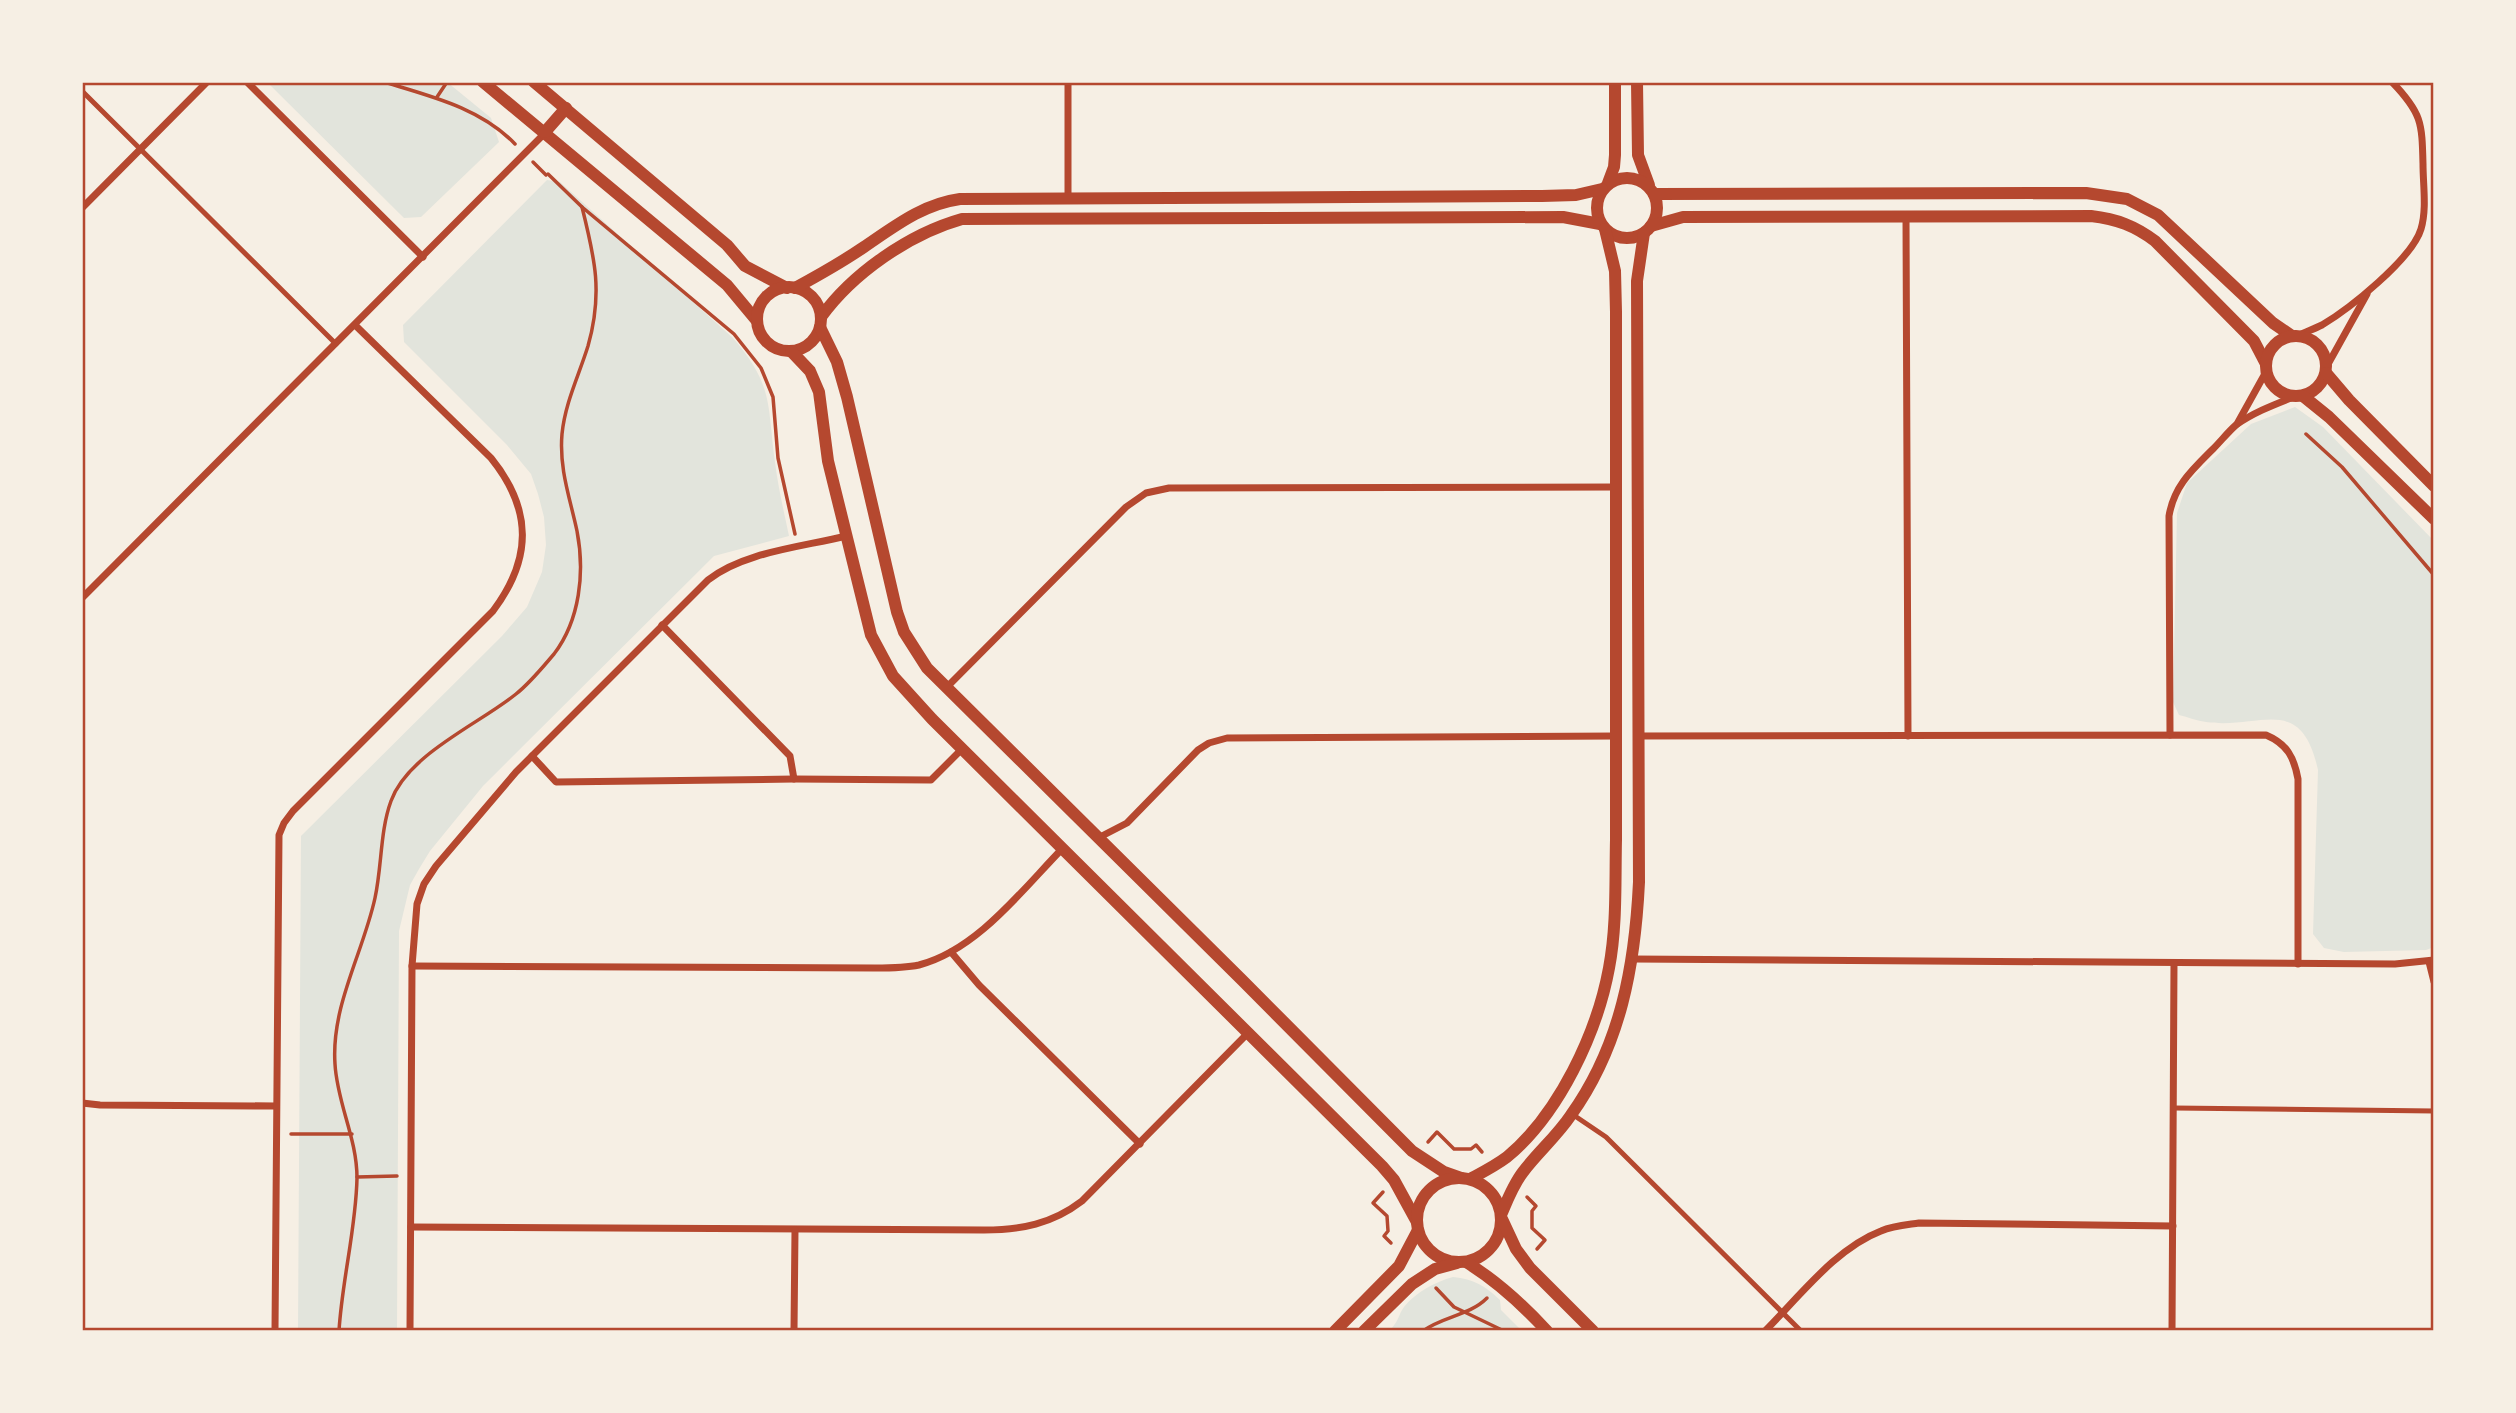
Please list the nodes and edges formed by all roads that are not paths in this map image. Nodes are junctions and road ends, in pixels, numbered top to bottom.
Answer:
1 (207, 82) edge
2 (247, 82) edge
3 (483, 82) edge
4 (534, 82) edge
5 (1068, 82) edge
6 (1615, 82) edge
7 (1637, 82) edge
8 (2392, 82) edge
9 (82, 91) edge
10 (566, 108) junction
11 (545, 132) junction
12 (141, 149) junction
13 (1605, 186) junction
14 (1652, 191) junction
15 (1907, 194) junction
16 (1068, 197) junction
17 (82, 208) edge
18 (1906, 216) junction
19 (1068, 219) junction
20 (1603, 226) junction
21 (1647, 230) junction
22 (423, 257) junction
23 (791, 288) junction
24 (2369, 290) junction
25 (757, 321) junction
26 (820, 322) junction
27 (355, 325) junction
28 (2294, 336) junction
29 (336, 344) junction
30 (791, 351) junction
31 (2267, 367) junction
32 (2326, 370) junction
33 (2299, 396) junction
34 (2236, 425) junction
35 (2434, 486) edge
36 (1615, 487) junction
37 (1638, 487) junction
38 (2434, 519) edge
39 (846, 536) junction
40 (82, 598) edge
41 (662, 625) junction
42 (947, 687) junction
43 (2171, 735) junction
44 (1615, 736) junction
45 (1638, 736) junction
46 (1908, 736) junction
47 (962, 749) junction
48 (532, 755) junction
49 (794, 779) junction
50 (1098, 838) junction
51 (1062, 849) junction
52 (951, 952) junction
53 (1633, 959) junction
54 (2431, 961) edge
55 (2174, 963) junction
56 (2298, 964) junction
57 (412, 966) junction
58 (2434, 982) edge
59 (1248, 1033) junction
60 (82, 1102) edge
61 (276, 1106) junction
62 (2174, 1108) junction
63 (2434, 1111) edge
64 (1572, 1114) junction
65 (1140, 1144) junction
66 (1466, 1178) junction
67 (1501, 1217) junction
68 (1417, 1226) junction
69 (2173, 1226) junction
70 (411, 1227) junction
71 (794, 1230) junction
72 (1463, 1262) junction
73 (1783, 1313) junction
74 (275, 1331) edge
75 (410, 1331) edge
76 (794, 1331) edge
77 (1335, 1331) edge
78 (1364, 1331) edge
79 (1547, 1331) edge
80 (1593, 1331) edge
81 (1765, 1331) edge
82 (1801, 1331) edge
83 (2172, 1331) edge

1 - 12 street
2 - 22 street
3 - 11 street
4 - 10 street
5 - 16 street
6 - 13 street
7 - 14 street
8 - 24 street
9 - 12 lane
10 - 11 street
10 - 23 street
11 - 22 street
11 - 25 street
12 - 17 street
12 - 29 lane
13 - 14 street
13 - 16 street
13 - 20 street
14 - 15 street
14 - 21 street
15 - 18 street
15 - 28 street
16 - 19 street
16 - 23 street
18 - 21 street
18 - 31 street
18 - 46 street
19 - 20 street
19 - 26 street
20 - 21 street
20 - 36 street
21 - 37 street
22 - 27 street
23 - 25 street
23 - 26 street
24 - 28 street
24 - 32 street
25 - 30 street
26 - 30 street
26 - 42 street
27 - 29 street
27 - 61 street
28 - 31 street
28 - 32 street
29 - 40 street
30 - 39 street
31 - 33 street
31 - 34 street
32 - 33 street
32 - 35 street
33 - 34 street
33 - 38 street
34 - 43 street
36 - 37 street
36 - 42 street
36 - 44 street
37 - 45 street
39 - 41 street
39 - 47 street
41 - 48 street
41 - 49 street
42 - 50 street
43 - 46 street
43 - 56 street
44 - 50 street
44 - 66 street
45 - 46 street
45 - 53 street
47 - 49 street
47 - 51 street
48 - 49 street
48 - 57 street
50 - 66 street
51 - 52 street
51 - 59 street
52 - 57 street
52 - 65 street
53 - 55 street
53 - 64 street
54 - 56 street
54 - 58 street
55 - 56 street
55 - 62 street
57 - 70 street
59 - 65 street
59 - 68 street
60 - 61 street
61 - 74 street
62 - 63 lane
62 - 69 street
64 - 67 street
64 - 73 lane
65 - 71 street
66 - 67 street
66 - 68 street
67 - 72 street
67 - 80 street
68 - 72 street
68 - 77 street
69 - 73 street
69 - 83 street
70 - 71 street
70 - 75 street
71 - 76 street
72 - 78 street
72 - 79 street
73 - 81 street
73 - 82 lane

